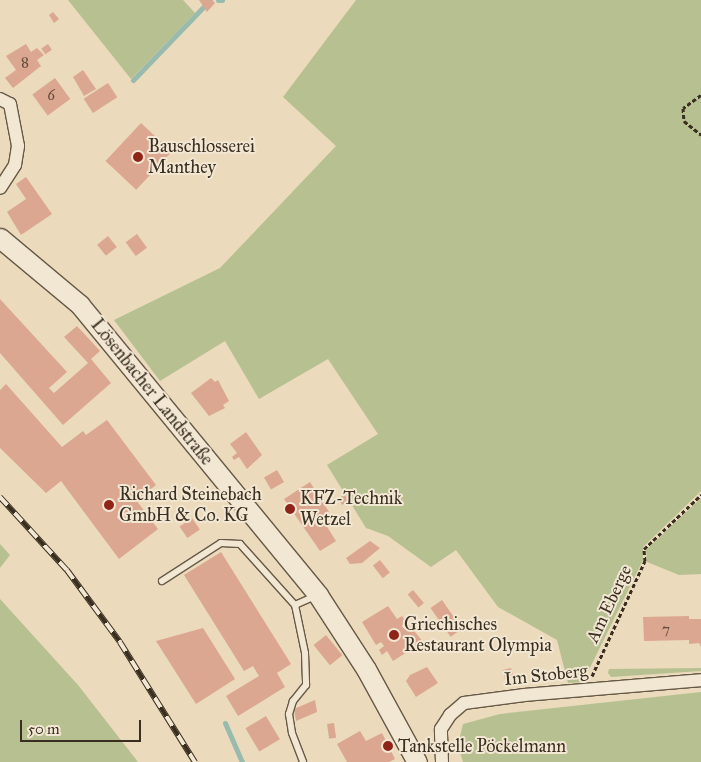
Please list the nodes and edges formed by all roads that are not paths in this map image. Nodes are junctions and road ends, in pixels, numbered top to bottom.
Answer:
1 (0, 99) edge
2 (0, 188) edge
3 (0, 238) edge
4 (162, 581) dead end
5 (318, 595) junction
6 (295, 605) junction
7 (701, 680) edge
8 (303, 762) edge
9 (417, 762) edge
10 (442, 762) edge

1 - 2 street
3 - 5 main road, Lösenbacher Landstraße
4 - 6 lane
5 - 6 lane
5 - 9 main road, Lösenbacher Landstraße
6 - 8 lane
7 - 10 street, Im Stoberg

